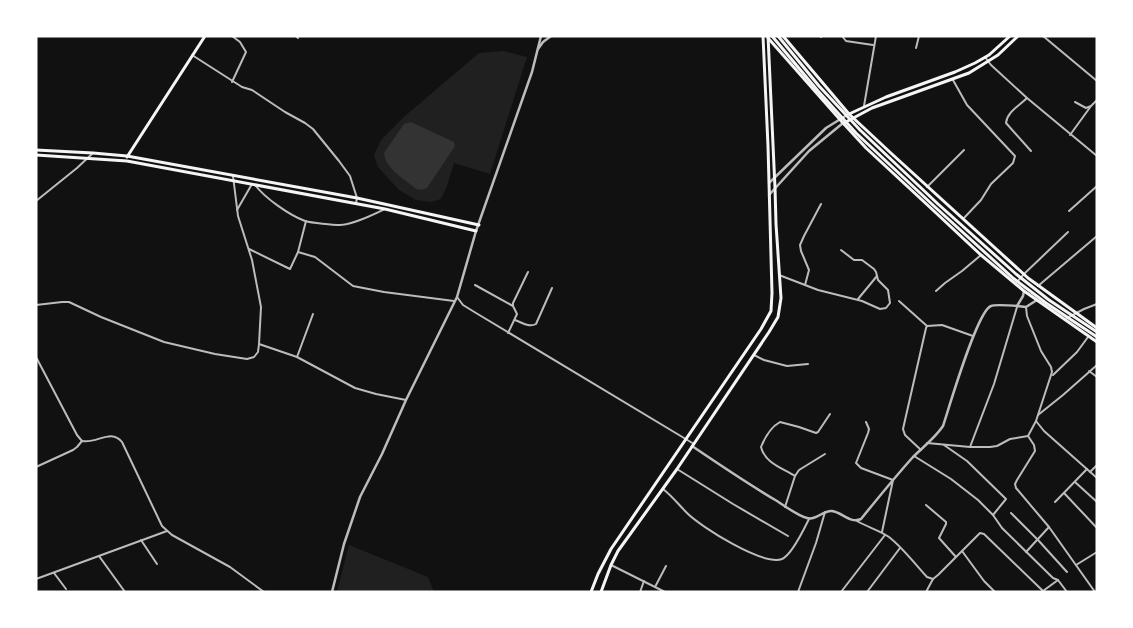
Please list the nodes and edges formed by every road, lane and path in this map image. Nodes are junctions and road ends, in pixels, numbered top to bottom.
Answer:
1 (205, 36) edge
2 (232, 36) edge
3 (541, 36) edge
4 (551, 36) edge
5 (762, 36) edge
6 (767, 36) edge
7 (772, 36) edge
8 (778, 36) edge
9 (783, 36) edge
10 (842, 36) edge
11 (876, 36) edge
12 (918, 36) edge
13 (1010, 36) edge
14 (1018, 36) edge
15 (1043, 36) edge
16 (874, 44) junction
17 (916, 48) dead end
18 (538, 50) junction
19 (192, 55) junction
20 (985, 57) junction
21 (989, 61) junction
22 (953, 80) junction
23 (1097, 81) edge
24 (232, 82) junction
25 (1027, 98) junction
26 (1097, 100) edge
27 (1075, 102) dead end
28 (864, 106) junction
29 (1091, 106) junction
30 (849, 114) junction
31 (853, 118) junction
32 (839, 119) junction
33 (843, 123) junction
34 (1070, 135) junction
35 (36, 150) edge
36 (964, 150) dead end
37 (1031, 151) dead end
38 (93, 153) junction
39 (36, 155) edge
40 (127, 156) junction
41 (1097, 156) edge
42 (88, 158) junction
43 (126, 162) junction
44 (775, 177) junction
45 (233, 178) junction
46 (769, 183) junction
47 (253, 184) junction
48 (1097, 186) edge
49 (927, 187) junction
50 (775, 188) junction
51 (769, 195) junction
52 (357, 198) junction
53 (36, 202) edge
54 (355, 204) junction
55 (821, 204) dead end
56 (385, 209) junction
57 (237, 210) junction
58 (1069, 212) dead end
59 (963, 219) junction
60 (306, 221) junction
61 (479, 225) junction
62 (476, 231) junction
63 (1068, 232) dead end
64 (1097, 236) edge
65 (248, 249) junction
66 (842, 250) dead end
67 (298, 252) junction
68 (981, 255) junction
69 (528, 272) dead end
70 (1024, 274) junction
71 (779, 275) junction
72 (877, 276) junction
73 (1016, 284) junction
74 (476, 285) dead end
75 (805, 285) junction
76 (1038, 286) junction
77 (552, 288) dead end
78 (936, 291) dead end
79 (1024, 291) junction
80 (1030, 296) junction
81 (457, 297) junction
82 (858, 300) junction
83 (1037, 300) junction
84 (455, 301) junction
85 (899, 301) dead end
86 (1097, 304) edge
87 (36, 305) edge
88 (513, 306) junction
89 (1017, 306) junction
90 (1026, 307) junction
91 (1076, 313) junction
92 (313, 314) dead end
93 (515, 320) junction
94 (1064, 320) junction
95 (927, 326) junction
96 (1097, 328) edge
97 (1097, 332) edge
98 (508, 333) junction
99 (973, 336) junction
100 (1088, 336) junction
101 (1097, 337) edge
102 (1097, 342) edge
103 (260, 344) junction
104 (754, 355) junction
105 (36, 357) edge
106 (297, 357) junction
107 (808, 364) dead end
108 (1097, 364) edge
109 (1089, 371) junction
110 (1051, 377) junction
111 (1097, 377) edge
112 (406, 400) junction
113 (830, 414) dead end
114 (1038, 415) junction
115 (1036, 421) junction
116 (866, 422) dead end
117 (1028, 436) junction
118 (686, 439) junction
119 (82, 441) junction
120 (927, 443) junction
121 (942, 444) junction
122 (693, 445) junction
123 (970, 447) junction
124 (920, 450) junction
125 (825, 454) dead end
126 (914, 456) junction
127 (1097, 465) edge
128 (36, 467) edge
129 (677, 469) junction
130 (1089, 470) junction
131 (795, 476) junction
132 (1097, 478) edge
133 (893, 480) junction
134 (1075, 482) junction
135 (663, 489) junction
136 (1064, 493) junction
137 (1055, 502) dead end
138 (1097, 502) edge
139 (926, 505) dead end
140 (785, 507) junction
141 (825, 512) junction
142 (1011, 513) dead end
143 (993, 515) junction
144 (810, 519) junction
145 (857, 521) junction
146 (1050, 528) junction
147 (1097, 528) edge
148 (167, 531) junction
149 (882, 532) junction
150 (886, 535) junction
151 (788, 536) dead end
152 (141, 540) junction
153 (1038, 540) junction
154 (900, 548) junction
155 (962, 551) junction
156 (1026, 552) junction
157 (1097, 552) edge
158 (99, 556) junction
159 (956, 557) junction
160 (157, 564) dead end
161 (611, 565) junction
162 (1076, 565) junction
163 (666, 566) dead end
164 (1067, 572) dead end
165 (53, 573) junction
166 (36, 579) edge
167 (933, 579) junction
168 (1058, 580) junction
169 (644, 581) junction
170 (655, 587) junction
171 (66, 588) dead end
172 (125, 592) edge
173 (264, 592) edge
174 (332, 592) edge
175 (591, 592) edge
176 (601, 592) edge
177 (640, 592) edge
178 (665, 592) edge
179 (798, 592) edge
180 (840, 592) edge
181 (867, 592) edge
182 (926, 592) edge
183 (995, 592) edge
184 (1043, 592) edge
185 (1067, 592) edge
186 (1095, 592) edge

1 - 19 main road
2 - 24 street
3 - 18 street
4 - 18 street
5 - 46 main road
6 - 32 main road
6 - 44 main road
7 - 101 main road
8 - 97 main road
9 - 30 main road
10 - 16 street
11 - 16 street
12 - 17 street
13 - 20 main road
14 - 21 main road
15 - 23 street
16 - 28 street
18 - 61 street
19 - 24 street
19 - 40 main road
20 - 21 street
20 - 28 main road
21 - 22 main road
21 - 25 street
22 - 31 main road
22 - 59 street
24 - 52 street
25 - 34 street
25 - 37 street
26 - 29 street
27 - 29 street
28 - 30 main road
29 - 34 street
30 - 31 main road
30 - 32 street
31 - 33 main road
31 - 49 main road
32 - 33 main road
32 - 44 street
33 - 50 street
33 - 68 main road
34 - 41 street
35 - 38 main road
36 - 49 street
38 - 40 main road
38 - 42 street
39 - 42 main road
40 - 43 main road
40 - 45 main road
42 - 43 main road
42 - 53 street
43 - 45 main road
44 - 46 street
44 - 50 main road
45 - 47 main road
45 - 52 main road
45 - 57 street
46 - 51 main road
47 - 54 main road
47 - 57 street
47 - 60 street
48 - 58 street
49 - 59 main road
50 - 51 street
50 - 71 main road
51 - 118 main road
52 - 54 street
52 - 61 main road
54 - 56 main road
55 - 75 street
56 - 60 street
56 - 62 main road
57 - 65 street
59 - 70 main road
60 - 67 street
61 - 62 street
62 - 81 street
63 - 70 street
64 - 76 street
65 - 67 street
65 - 103 street
66 - 72 street
67 - 84 street
68 - 73 main road
68 - 78 street
69 - 88 street
70 - 73 street
70 - 76 main road
71 - 75 street
71 - 104 main road
72 - 82 street
72 - 82 street
73 - 79 main road
74 - 88 street
75 - 82 street
76 - 80 street
76 - 91 main road
77 - 93 street
79 - 80 main road
79 - 89 street
80 - 83 main road
81 - 84 street
81 - 98 street
83 - 90 street
83 - 94 main road
84 - 112 street
85 - 95 street
86 - 91 street
87 - 103 street
88 - 93 street
89 - 90 street
89 - 99 street
89 - 123 street
90 - 110 street
91 - 94 street
91 - 96 main road
92 - 106 street
93 - 98 street
94 - 100 main road
95 - 99 street
95 - 124 street
98 - 118 street
99 - 120 street
100 - 102 main road
100 - 110 street
103 - 106 street
104 - 107 street
104 - 122 main road
105 - 119 street
106 - 112 street
108 - 109 street
109 - 111 street
109 - 114 street
110 - 114 street
112 - 174 street
113 - 131 street
114 - 115 street
115 - 117 street
115 - 130 street
116 - 133 street
117 - 123 street
117 - 146 street
118 - 122 street
118 - 175 main road
119 - 128 street
119 - 148 street
120 - 121 street
120 - 124 street
121 - 123 street
121 - 143 street
122 - 129 main road
122 - 140 street
124 - 126 street
125 - 131 street
126 - 133 street
126 - 143 street
127 - 130 street
129 - 135 main road
129 - 151 street
130 - 132 street
130 - 134 street
131 - 140 street
133 - 145 street
133 - 149 street
134 - 136 street
134 - 138 street
135 - 144 street
135 - 161 main road
136 - 137 street
136 - 147 street
139 - 159 street
140 - 144 street
141 - 144 street
141 - 145 street
141 - 179 street
142 - 153 street
143 - 156 street
145 - 149 street
146 - 153 street
146 - 162 street
148 - 152 street
148 - 173 street
149 - 150 street
150 - 154 street
150 - 180 street
152 - 158 street
152 - 160 street
153 - 156 street
153 - 164 street
154 - 167 street
154 - 181 street
155 - 159 street
155 - 183 street
155 - 184 street
156 - 168 street
157 - 162 street
158 - 165 street
158 - 172 street
159 - 167 street
161 - 169 street
161 - 176 main road
162 - 186 street
163 - 170 street
165 - 166 street
165 - 171 street
167 - 182 street
168 - 184 street
168 - 185 street
169 - 170 street
169 - 177 street
170 - 178 street

